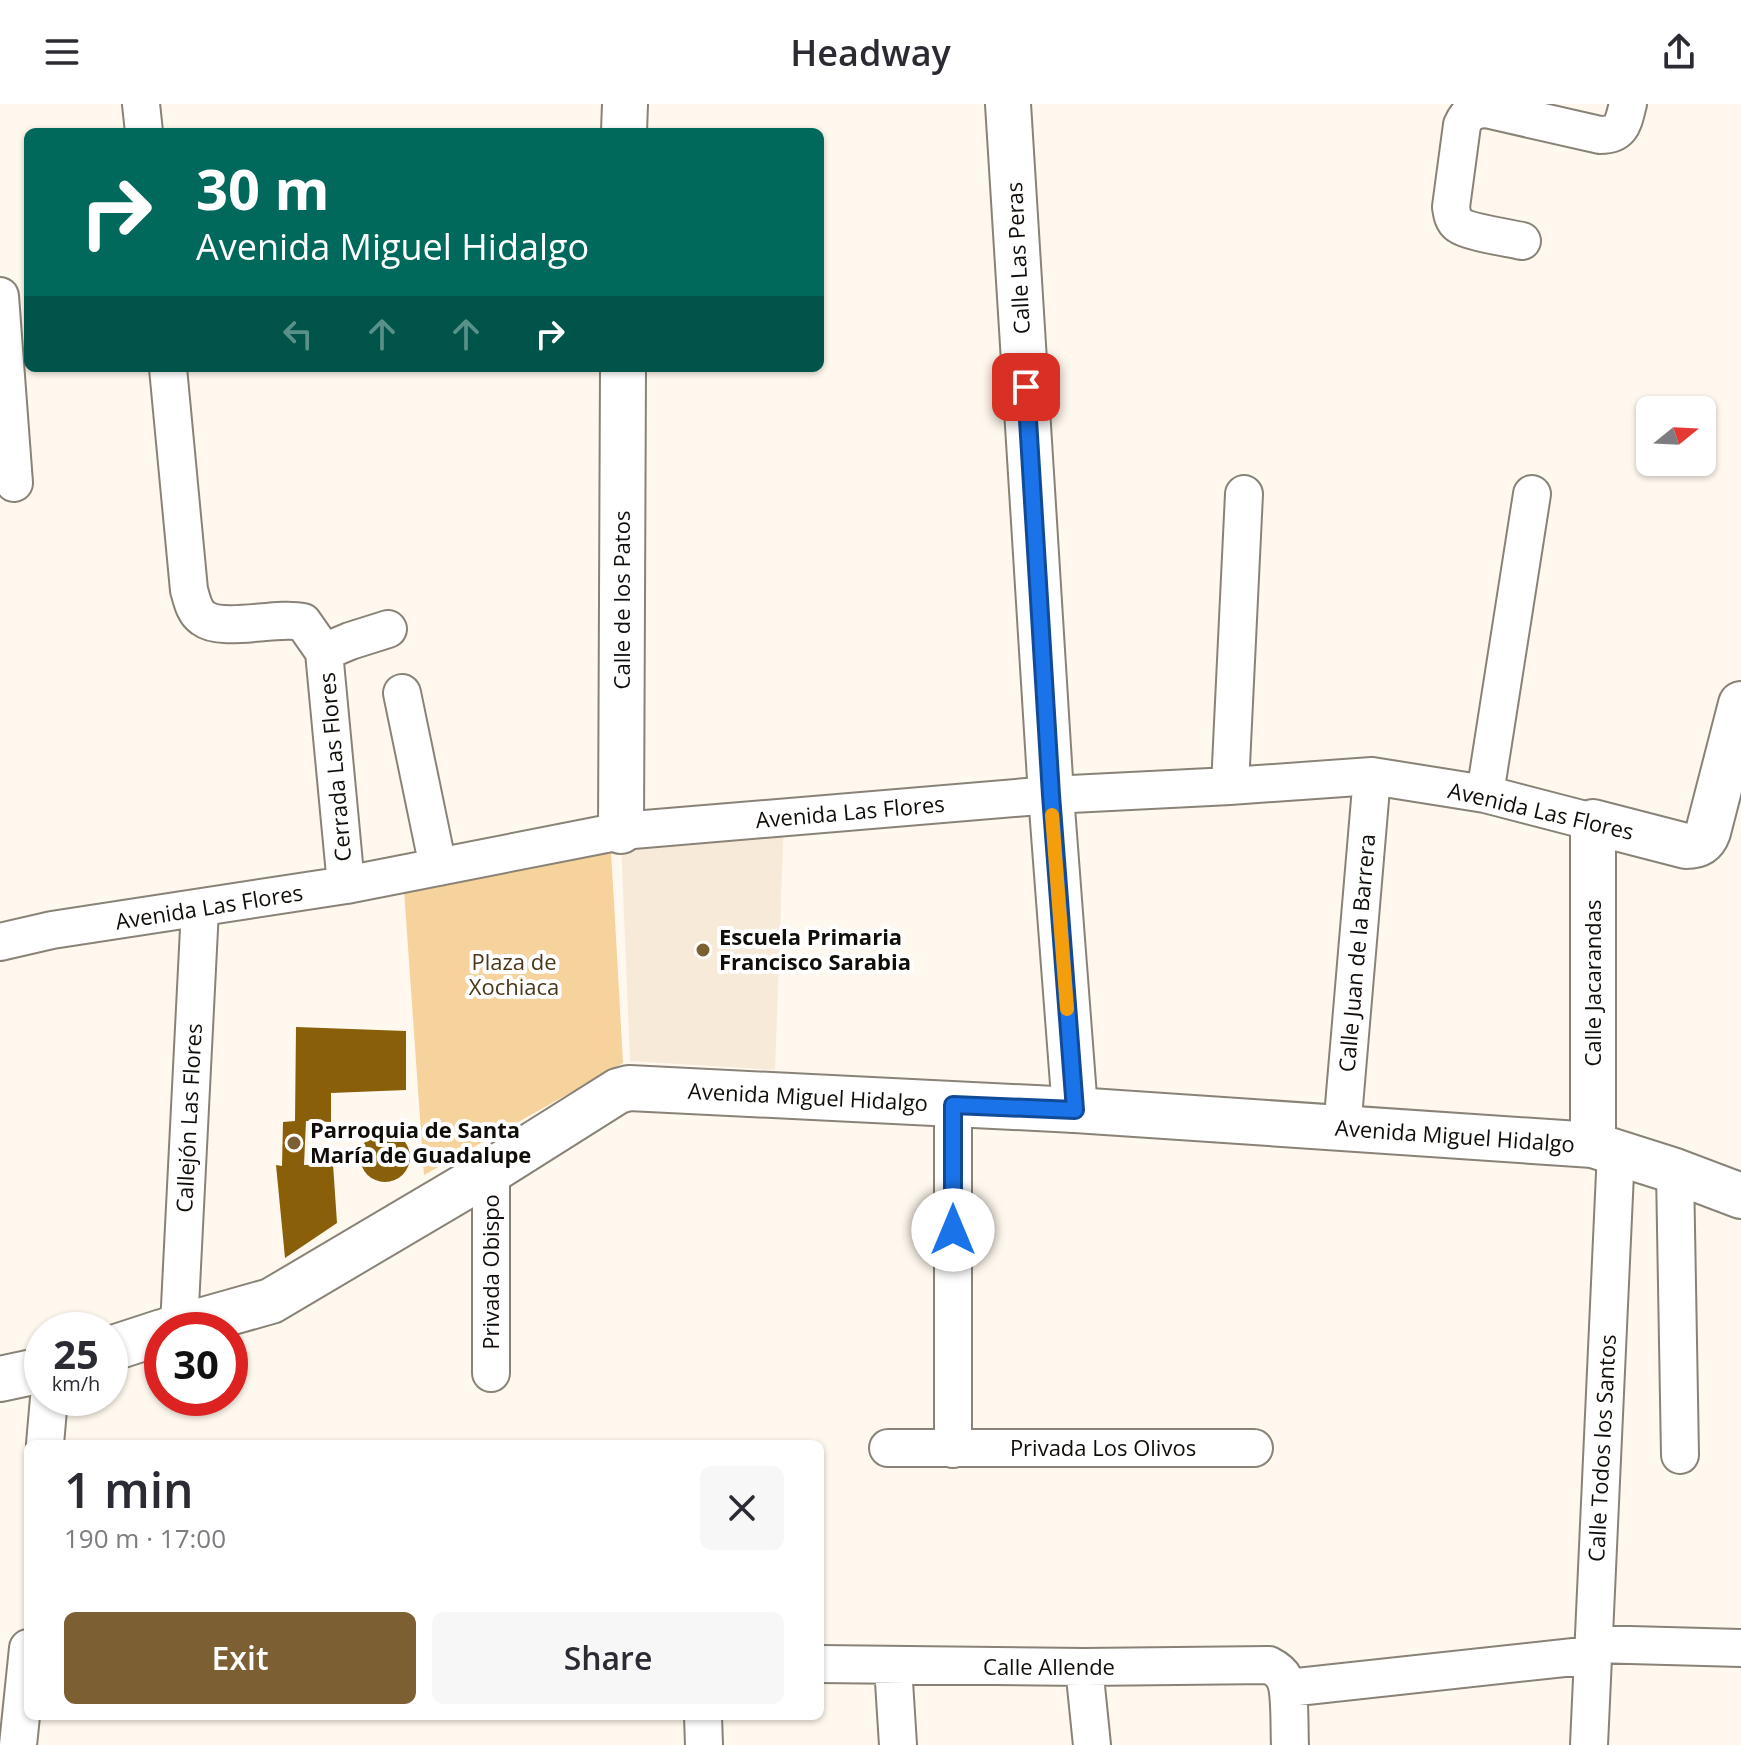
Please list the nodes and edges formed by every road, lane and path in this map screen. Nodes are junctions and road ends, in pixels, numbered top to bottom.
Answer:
1 (141, 104) edge
2 (625, 104) edge
3 (1008, 104) edge
4 (1628, 104) edge
5 (144, 128) edge
6 (624, 128) edge
7 (1522, 241) dead end
8 (0, 296) edge
9 (168, 372) edge
10 (623, 372) edge
11 (14, 483) dead end
12 (1244, 494) dead end
13 (1532, 494) dead end
14 (388, 629) dead end
15 (324, 652) junction
16 (402, 693) dead end
17 (1741, 704) edge
18 (1372, 776) junction
19 (1230, 786) junction
20 (1485, 794) junction
21 (1051, 795) junction
22 (1593, 822) junction
23 (621, 831) junction
24 (438, 867) junction
25 (346, 885) junction
26 (200, 909) junction
27 (0, 942) edge
28 (953, 1105) junction
29 (1075, 1110) junction
30 (1342, 1129) junction
31 (1604, 1148) junction
32 (491, 1171) junction
33 (1675, 1171) junction
34 (1741, 1196) edge
35 (171, 1312) edge
36 (231, 1312) edge
37 (491, 1373) dead end
38 (24, 1374) edge
39 (0, 1379) edge
40 (47, 1416) edge
41 (45, 1440) edge
42 (888, 1448) dead end
43 (1254, 1448) dead end
44 (953, 1449) junction
45 (1680, 1455) dead end
46 (1741, 1648) edge
47 (1592, 1650) junction
48 (824, 1664) edge
49 (893, 1666) junction
50 (1084, 1667) junction
51 (1282, 1679) junction
52 (24, 1687) edge
53 (703, 1720) edge
54 (18, 1745) edge
55 (704, 1745) edge
56 (898, 1745) edge
57 (1092, 1745) edge
58 (1290, 1745) edge
59 (1589, 1745) edge

1 - 5 street
2 - 6 street
3 - 21 street, Calle Las Peras
4 - 7 street
8 - 11 street
9 - 15 street, Cerrada Las Flores
10 - 23 street, Calle de los Patos
12 - 19 street
13 - 20 street
14 - 15 street
15 - 25 street, Cerrada Las Flores
16 - 24 street
17 - 22 street, Avenida Las Flores
18 - 19 street, Avenida Las Flores
18 - 20 street, Avenida Las Flores
18 - 30 street, Calle Juan de la Barrera
19 - 21 street, Avenida Las Flores
20 - 22 street, Avenida Las Flores
21 - 23 street, Avenida Las Flores
21 - 29 street, Calle Las Peras
22 - 31 street, Calle Jacarandas
23 - 24 street, Avenida Las Flores
24 - 25 street, Avenida Las Flores
25 - 26 street, Avenida Las Flores
26 - 27 street, Avenida Las Flores
26 - 35 street, Callejón Las Flores
28 - 29 street, Avenida Miguel Hidalgo
28 - 32 street, Avenida Miguel Hidalgo
28 - 44 street
29 - 30 street, Avenida Miguel Hidalgo
30 - 31 street, Avenida Miguel Hidalgo
31 - 33 street, Avenida Miguel Hidalgo
31 - 47 street, Calle Todos los Santos
32 - 36 street, Avenida Miguel Hidalgo
32 - 37 street, Privada Obispo
33 - 34 street, Avenida Miguel Hidalgo
33 - 45 street
38 - 39 street
40 - 41 street
42 - 44 street, Privada Los Olivos
43 - 44 street, Privada Los Olivos
46 - 47 street, Calle Allende
47 - 51 street, Calle Allende
47 - 59 street, Calle Todos los Santos
48 - 49 street, Calle Allende
49 - 50 street, Calle Allende
49 - 56 street
50 - 51 street, Calle Allende
50 - 57 street
51 - 58 street
52 - 54 street
53 - 55 street

